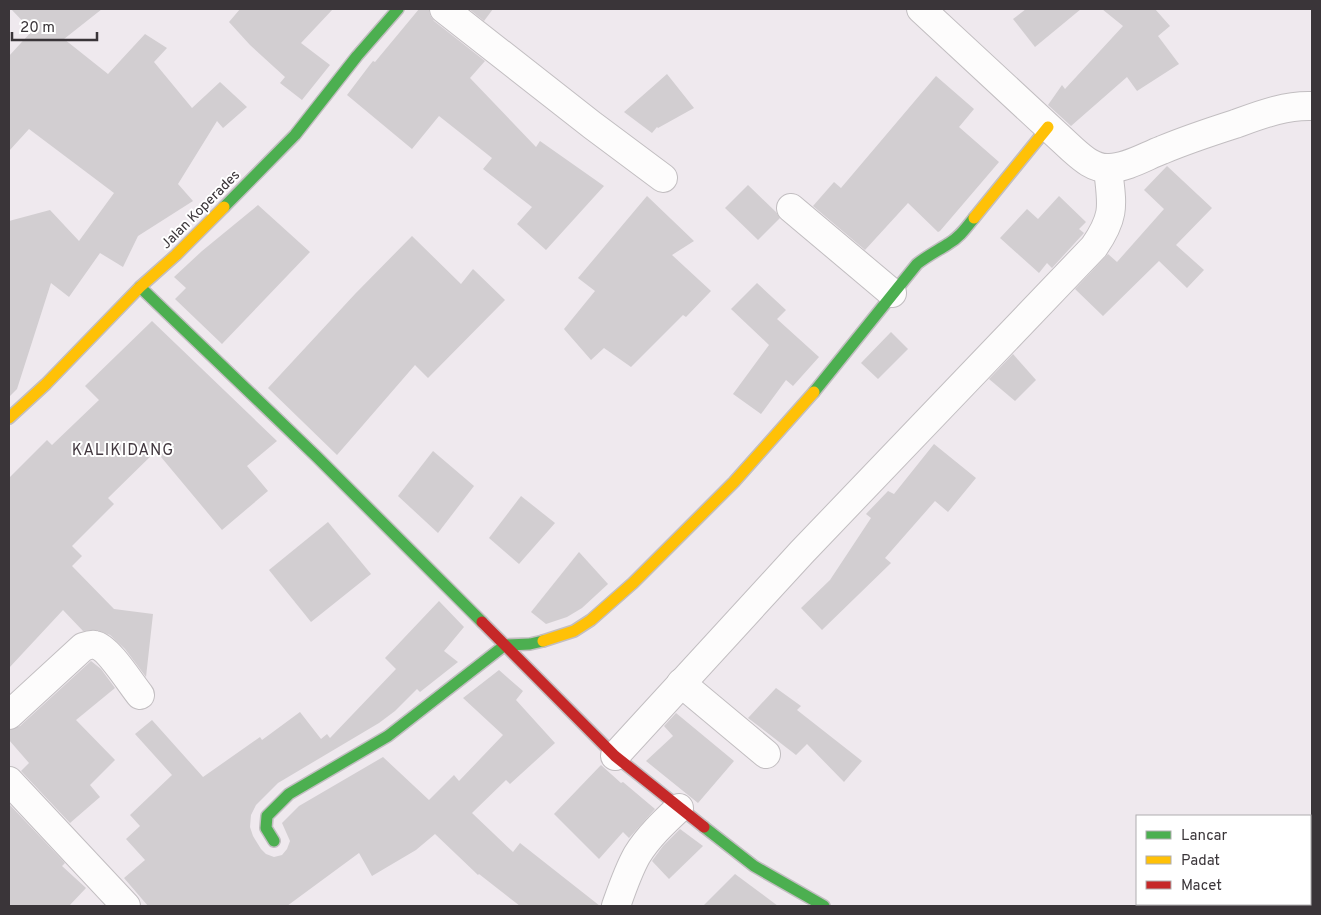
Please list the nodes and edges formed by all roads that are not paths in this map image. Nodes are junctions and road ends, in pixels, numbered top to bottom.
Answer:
1 (398, 9) edge
2 (444, 9) edge
3 (921, 9) edge
4 (1312, 106) edge
5 (1048, 127) junction
6 (1108, 169) junction
7 (663, 178) dead end
8 (790, 208) dead end
9 (140, 287) junction
10 (892, 293) junction
11 (9, 418) edge
12 (505, 645) junction
13 (681, 683) junction
14 (140, 695) dead end
15 (9, 715) edge
16 (766, 754) dead end
17 (615, 756) junction
18 (9, 781) edge
19 (679, 808) junction
20 (274, 841) dead end
21 (126, 906) edge
22 (616, 906) edge
23 (824, 906) edge

1 - 9 street, Jalan Koperades
2 - 7 street
3 - 5 street
4 - 6 street
5 - 6 street
5 - 10 street
6 - 13 street
8 - 10 street
9 - 11 street, Jalan Koperades
9 - 12 street
10 - 12 street
12 - 17 street
12 - 20 street
13 - 16 street
13 - 17 street
14 - 15 street
17 - 19 street
18 - 21 street
19 - 22 street
19 - 23 street

